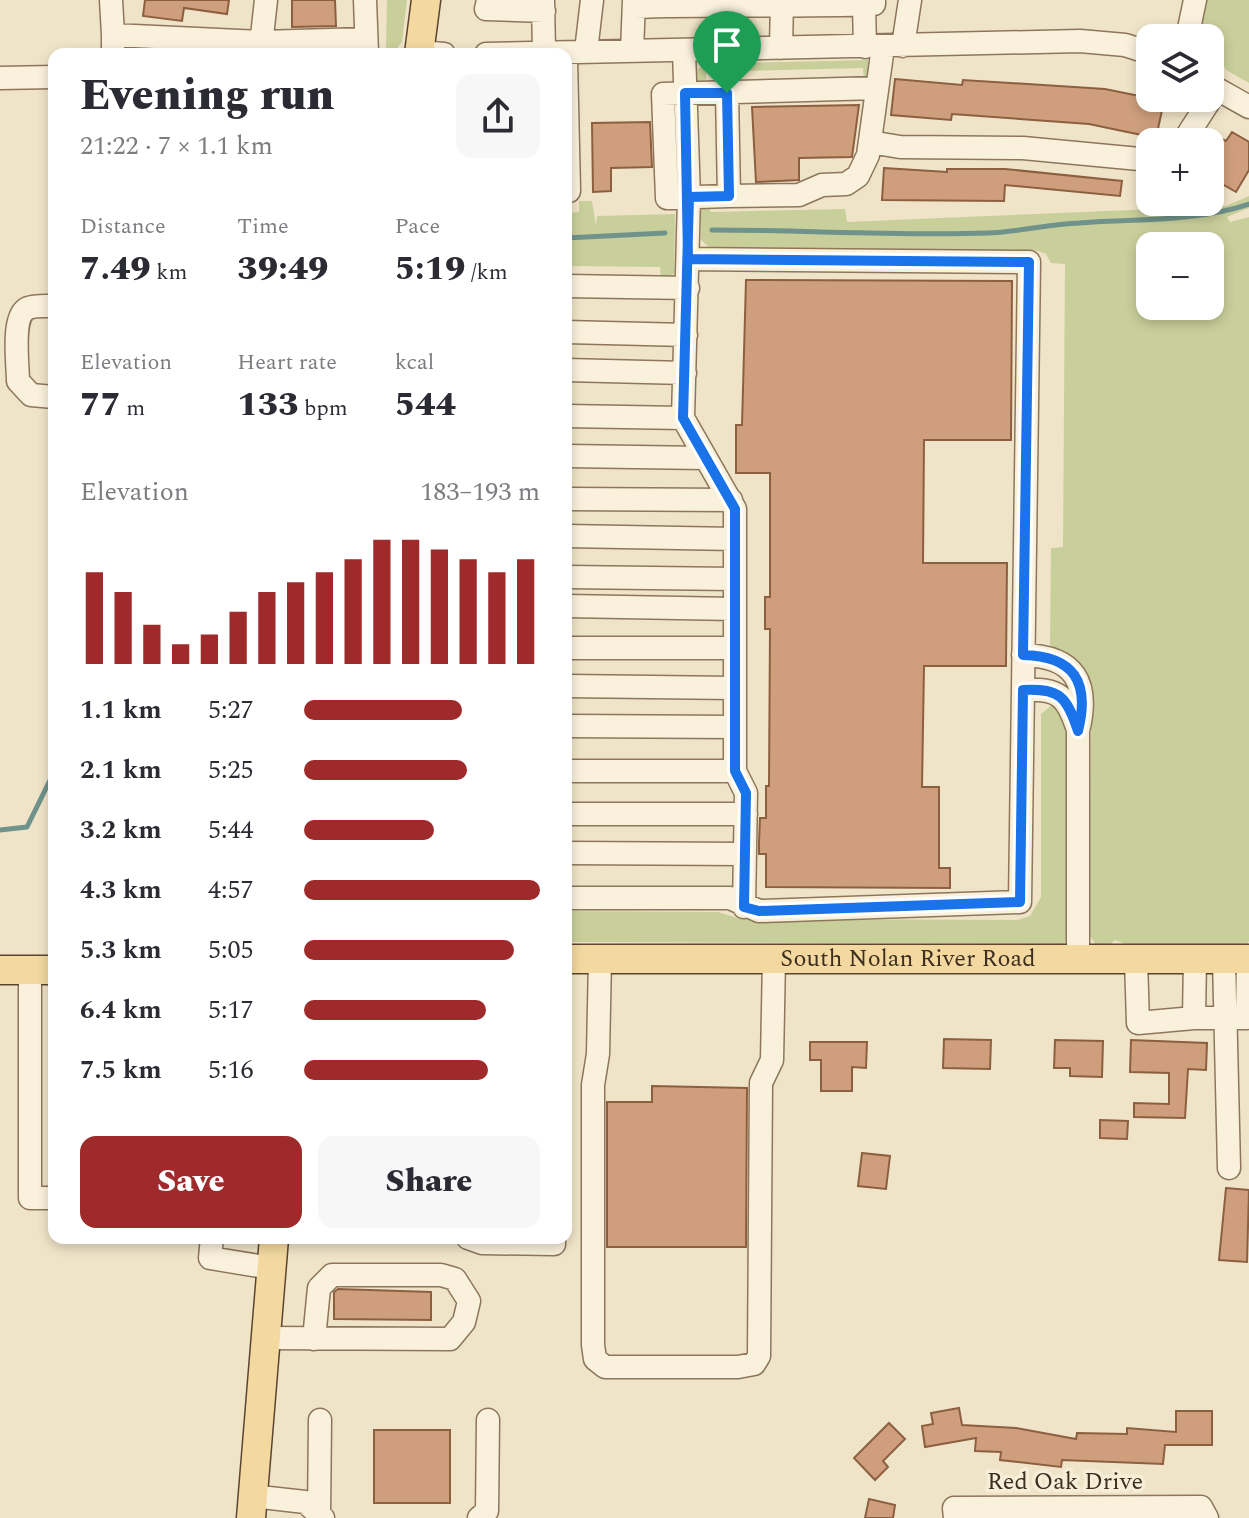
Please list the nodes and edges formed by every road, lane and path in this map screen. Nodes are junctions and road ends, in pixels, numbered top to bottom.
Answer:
1 (111, 0) edge
2 (266, 0) edge
3 (365, 0) edge
4 (426, 0) edge
5 (488, 0) edge
6 (592, 0) edge
7 (910, 0) edge
8 (1195, 0) edge
9 (782, 2) edge
10 (869, 2) edge
11 (634, 4) edge
12 (544, 5) edge
13 (1190, 24) edge
14 (113, 44) edge
15 (366, 47) edge
16 (884, 47) junction
17 (261, 48) edge
18 (428, 48) edge
19 (562, 48) edge
20 (568, 48) edge
21 (781, 48) junction
22 (1136, 49) edge
23 (632, 51) junction
24 (684, 52) junction
25 (572, 54) edge
26 (48, 77) edge
27 (0, 78) edge
28 (877, 88) junction
29 (685, 93) junction
30 (727, 93) junction
31 (1224, 93) edge
32 (1249, 107) edge
33 (870, 142) junction
34 (1136, 159) edge
35 (729, 196) junction
36 (689, 197) junction
37 (688, 259) junction
38 (572, 286) edge
39 (688, 288) junction
40 (48, 306) edge
41 (572, 332) edge
42 (686, 335) junction
43 (572, 370) edge
44 (685, 373) junction
45 (48, 396) edge
46 (572, 416) edge
47 (683, 418) junction
48 (572, 456) edge
49 (705, 458) junction
50 (572, 499) edge
51 (731, 500) junction
52 (572, 536) edge
53 (735, 539) junction
54 (572, 577) edge
55 (735, 579) junction
56 (572, 606) edge
57 (735, 616) junction
58 (572, 621) edge
59 (572, 648) edge
60 (734, 648) junction
61 (1023, 655) junction
62 (572, 686) edge
63 (735, 688) junction
64 (1023, 690) junction
65 (572, 726) edge
66 (735, 727) junction
67 (1078, 731) junction
68 (572, 771) edge
69 (735, 771) junction
70 (572, 814) edge
71 (746, 814) junction
72 (572, 853) edge
73 (745, 854) junction
74 (572, 898) edge
75 (744, 907) junction
76 (572, 959) edge
77 (600, 959) junction
78 (774, 959) junction
79 (1195, 959) junction
80 (1240, 959) edge
81 (1136, 960) junction
82 (1078, 961) junction
83 (0, 970) edge
84 (42, 970) edge
85 (1194, 1018) junction
86 (1224, 1018) junction
87 (1229, 1168) dead end
88 (48, 1198) edge
89 (211, 1244) edge
90 (273, 1244) edge
91 (271, 1268) junction
92 (264, 1338) junction
93 (314, 1339) junction
94 (320, 1420) dead end
95 (488, 1420) dead end
96 (252, 1507) edge
97 (955, 1513) edge
98 (321, 1517) edge
99 (479, 1518) edge
100 (1207, 1518) edge

1 - 14 street
2 - 17 street
3 - 15 street
4 - 18 main road
5 - 12 street
6 - 20 street
7 - 16 street
8 - 13 street
9 - 10 street
9 - 11 street
9 - 21 street
10 - 16 street
11 - 23 street
12 - 19 street
14 - 17 street
15 - 17 street
16 - 21 street
16 - 22 street
16 - 28 street
21 - 24 street
23 - 24 street
23 - 25 street
24 - 29 street
26 - 27 street
28 - 30 street
28 - 33 street
29 - 30 street
29 - 36 street
30 - 35 street
31 - 32 street
33 - 34 street
33 - 35 street
35 - 36 street
36 - 37 street
37 - 39 street
37 - 61 street
38 - 39 street
39 - 42 street
40 - 45 street
41 - 42 street
42 - 44 street
43 - 44 street
44 - 47 street
46 - 47 street
47 - 49 street
48 - 49 street
49 - 51 street
50 - 51 street
51 - 53 street
52 - 53 street
53 - 55 street
54 - 55 street
55 - 57 street
56 - 57 street
57 - 58 street
57 - 60 street
59 - 60 street
60 - 63 street
61 - 64 street
61 - 67 street
62 - 63 street
63 - 66 street
64 - 67 street
64 - 75 street
65 - 66 street
66 - 69 street
67 - 82 street
68 - 69 street
69 - 71 street
70 - 71 street
71 - 73 street
72 - 73 street
73 - 75 street
74 - 75 street
76 - 77 main road, South Nolan River Road
77 - 78 main road, South Nolan River Road
77 - 78 street
78 - 82 main road, South Nolan River Road
79 - 80 main road, South Nolan River Road
79 - 81 main road, South Nolan River Road
79 - 85 street
80 - 86 street
81 - 82 main road, South Nolan River Road
81 - 85 street
83 - 84 main road
84 - 88 street
85 - 86 street
86 - 87 street
89 - 91 street
90 - 91 main road
91 - 92 main road
92 - 93 street
92 - 96 main road
93 - 93 street
94 - 98 street
95 - 99 street
96 - 98 street
97 - 100 street, Red Oak Drive

